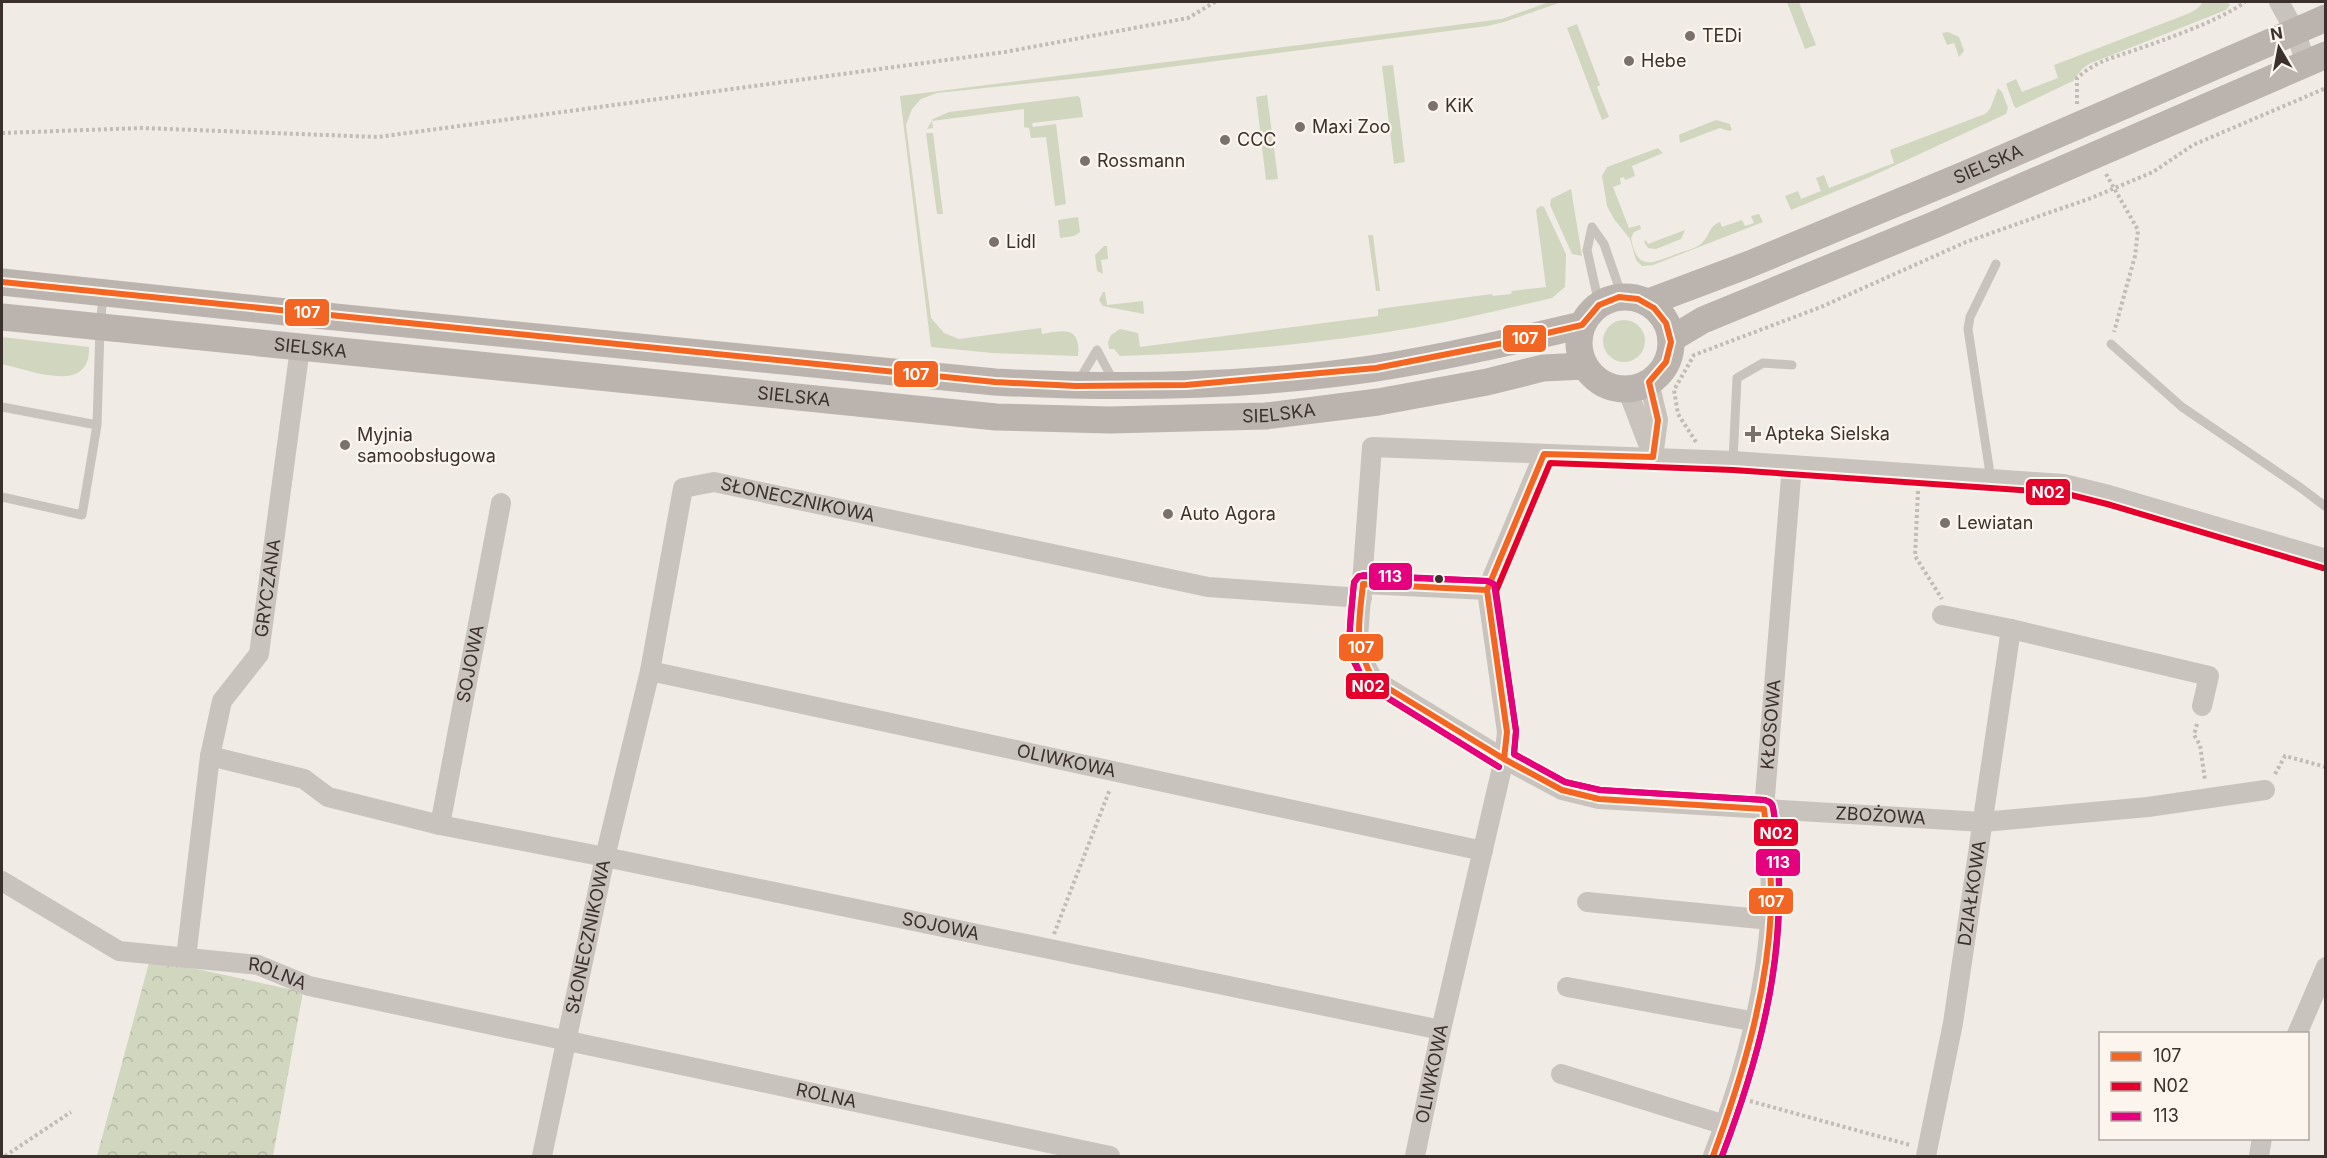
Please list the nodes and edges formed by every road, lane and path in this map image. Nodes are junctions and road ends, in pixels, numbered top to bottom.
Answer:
1 (1215, 2) edge
2 (2244, 2) edge
3 (2279, 2) edge
4 (2325, 18) edge
5 (2295, 31) junction
6 (2316, 59) edge
7 (2325, 88) edge
8 (2076, 93) dead end
9 (2, 133) edge
10 (2115, 188) junction
11 (1996, 264) dead end
12 (2, 282) edge
13 (104, 293) junction
14 (1611, 300) junction
15 (1649, 302) junction
16 (304, 314) junction
17 (2, 317) edge
18 (1582, 325) junction
19 (100, 328) junction
20 (1671, 339) junction
21 (2111, 344) joint
22 (300, 348) junction
23 (1792, 365) dead end
24 (1584, 366) junction
25 (1076, 386) junction
26 (1638, 386) junction
27 (1117, 387) junction
28 (2, 407) edge
29 (97, 425) junction
30 (1544, 454) junction
31 (1653, 457) junction
32 (1711, 460) junction
33 (1733, 461) junction
34 (1792, 465) junction
35 (1919, 474) junction
36 (1989, 479) junction
37 (2, 497) edge
38 (501, 502) dead end
39 (2325, 507) edge
40 (2325, 559) edge
41 (1487, 590) junction
42 (1363, 591) junction
43 (1948, 616) joint
44 (2011, 629) junction
45 (650, 671) junction
46 (2202, 706) joint
47 (210, 756) junction
48 (1503, 759) junction
49 (2325, 767) edge
50 (1116, 772) junction
51 (2265, 790) joint
52 (2208, 798) junction
53 (1764, 809) junction
54 (1983, 822) junction
55 (441, 825) junction
56 (1483, 850) junction
57 (605, 857) junction
58 (2, 881) edge
59 (1587, 902) dead end
60 (1770, 921) junction
61 (1049, 949) junction
62 (186, 958) junction
63 (2325, 967) edge
64 (1567, 987) dead end
65 (1756, 1022) junction
66 (1441, 1030) junction
67 (2298, 1032) edge
68 (567, 1042) junction
69 (1561, 1074) dead end
70 (1736, 1097) junction
71 (71, 1112) dead end
72 (1725, 1125) junction
73 (2262, 1140) edge
74 (1927, 1153) edge
75 (1084, 1154) edge
76 (4, 1156) edge
77 (542, 1156) edge
78 (1110, 1156) edge
79 (1415, 1156) edge
80 (1713, 1156) edge
81 (2259, 1156) edge

1 - 9 path
2 - 8 path
3 - 5 street
4 - 5 main road, SIELSKA
5 - 6 street
5 - 15 main road, SIELSKA
6 - 20 main road, SIELSKA
7 - 10 path
10 - 21 path
10 - 32 path
11 - 36 lane
12 - 13 main road, SIELSKA
13 - 16 main road, SIELSKA
13 - 19 lane
14 - 14 lane
14 - 15 main road
14 - 18 main road
15 - 20 main road
16 - 22 main road
16 - 25 main road, SIELSKA
17 - 19 main road, SIELSKA
18 - 24 main road
18 - 27 main road, SIELSKA
19 - 22 main road, SIELSKA
19 - 29 lane
20 - 26 main road
21 - 39 lane
22 - 24 main road, SIELSKA
22 - 47 street, GRYCZANA
23 - 33 lane
24 - 26 main road
25 - 27 main road, SIELSKA
25 - 27 lane
26 - 31 street
28 - 29 lane
29 - 37 lane
30 - 31 street
30 - 41 street
30 - 42 street, ZBOŻOWA
31 - 32 street
32 - 33 street
33 - 34 street
34 - 35 street
34 - 53 street, KŁOSOWA
35 - 36 street
35 - 43 path
36 - 40 street
38 - 55 street, SOJOWA
41 - 42 street, SŁONECZNIKOWA
41 - 48 street
42 - 45 street, SŁONECZNIKOWA
42 - 48 street, ZBOŻOWA
43 - 44 street
44 - 46 street
44 - 54 street, DZIAŁKOWA
45 - 50 street, OLIWKOWA
45 - 57 street, SŁONECZNIKOWA
46 - 52 path
47 - 55 street, SOJOWA
47 - 62 street, GRYCZANA
48 - 53 street, ZBOŻOWA
48 - 56 street, OLIWKOWA
49 - 51 path
50 - 56 street, OLIWKOWA
50 - 61 path
51 - 52 street, ZBOŻOWA
52 - 54 street, ZBOŻOWA
53 - 54 street, ZBOŻOWA
53 - 60 street, KŁOSOWA
54 - 74 street, DZIAŁKOWA
55 - 57 street, SOJOWA
56 - 66 street, OLIWKOWA
57 - 61 street, SOJOWA
57 - 68 street, SŁONECZNIKOWA
58 - 62 street, ROLNA
59 - 60 street
60 - 65 street, KŁOSOWA
61 - 66 street, SOJOWA
62 - 68 street, ROLNA
63 - 67 street
64 - 65 street
65 - 70 street, KŁOSOWA
66 - 79 street, OLIWKOWA
68 - 75 street, ROLNA
68 - 77 street
69 - 72 street
70 - 72 street, KŁOSOWA
70 - 74 path
71 - 76 path
72 - 80 street, KŁOSOWA
73 - 81 street
75 - 78 street, ROLNA

